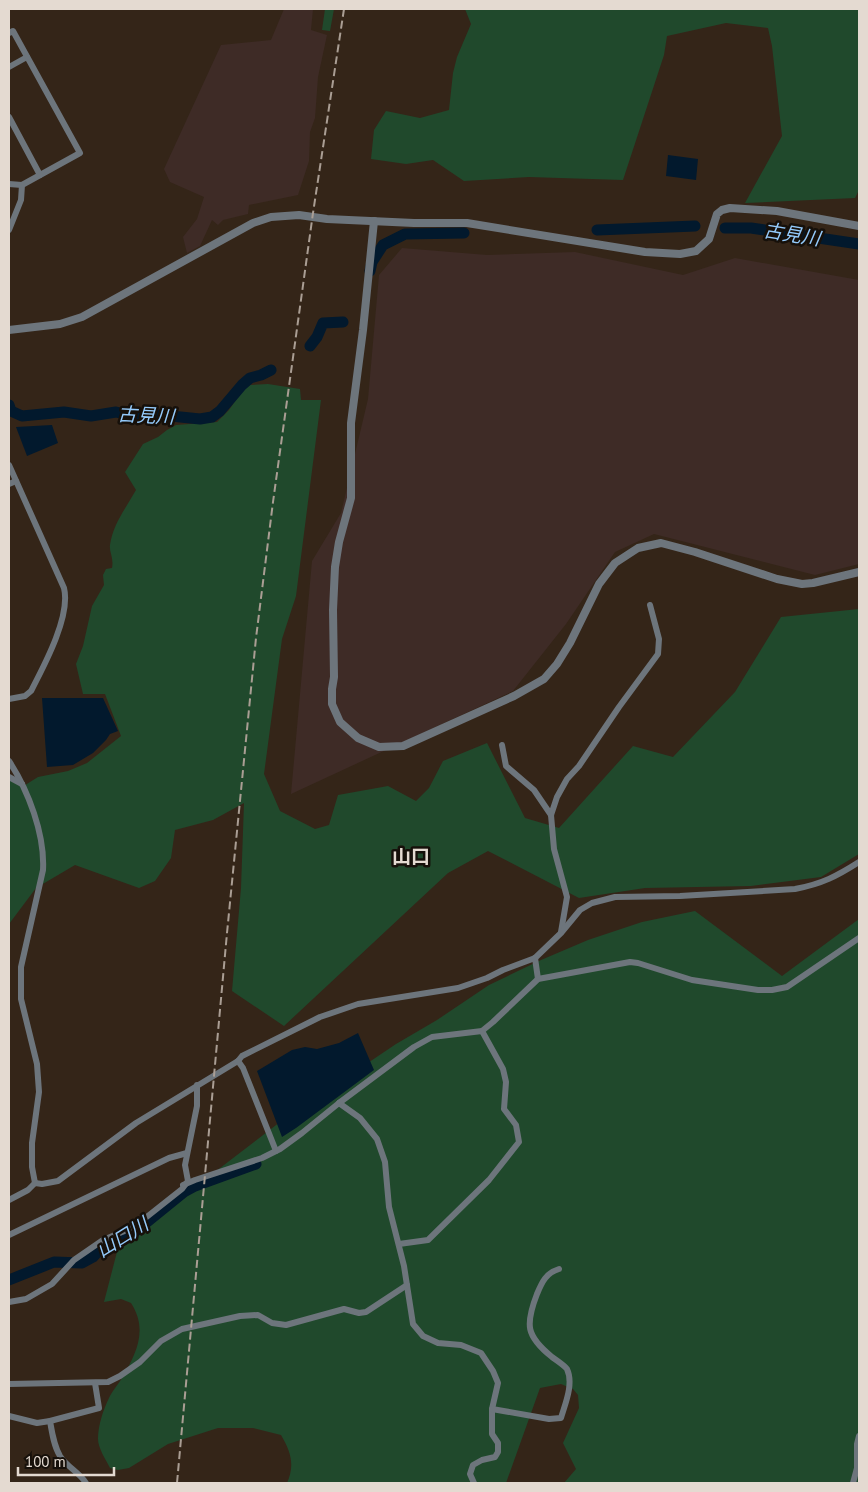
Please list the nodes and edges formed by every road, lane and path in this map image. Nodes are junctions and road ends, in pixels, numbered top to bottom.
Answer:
1 (9, 34) edge
2 (27, 57) junction
3 (9, 67) edge
4 (9, 117) edge
5 (40, 174) junction
6 (9, 184) edge
7 (22, 185) junction
8 (374, 221) junction
9 (859, 226) edge
10 (9, 230) edge
11 (9, 330) edge
12 (9, 465) edge
13 (16, 481) junction
14 (9, 484) edge
15 (859, 572) edge
16 (650, 605) dead end
17 (9, 699) edge
18 (502, 744) dead end
19 (9, 761) edge
20 (9, 778) edge
21 (23, 784) junction
22 (550, 815) junction
23 (859, 862) edge
24 (561, 933) junction
25 (859, 938) edge
26 (535, 958) junction
27 (538, 979) junction
28 (482, 1030) junction
29 (238, 1061) junction
30 (197, 1085) junction
31 (339, 1103) junction
32 (276, 1151) junction
33 (186, 1153) junction
34 (35, 1183) junction
35 (183, 1185) junction
36 (9, 1200) edge
37 (9, 1235) edge
38 (398, 1244) junction
39 (559, 1269) dead end
40 (407, 1285) junction
41 (9, 1302) edge
42 (95, 1383) junction
43 (9, 1384) edge
44 (492, 1409) junction
45 (9, 1416) edge
46 (50, 1421) junction
47 (859, 1436) edge
48 (86, 1483) edge
49 (474, 1483) edge
50 (853, 1483) edge

1 - 2 street
2 - 3 street
2 - 5 street
4 - 5 street
5 - 7 street
6 - 7 street
7 - 10 street
8 - 9 street
8 - 11 street
8 - 15 street
12 - 13 street
13 - 14 street
13 - 17 street
16 - 22 street
18 - 22 street
19 - 21 street
20 - 21 street
21 - 34 street
22 - 24 street
23 - 24 street
24 - 26 street
25 - 27 street
26 - 27 street
26 - 29 street
27 - 28 street
28 - 31 street
28 - 38 street
29 - 30 street
29 - 32 street
30 - 33 street
30 - 34 street
31 - 32 street
31 - 38 street
32 - 35 street
33 - 35 street
33 - 37 street
34 - 36 street
35 - 41 street
38 - 40 street
39 - 44 street
40 - 42 street
40 - 44 street
42 - 43 street
42 - 46 street
44 - 49 street
45 - 46 street
46 - 48 street
47 - 50 street

